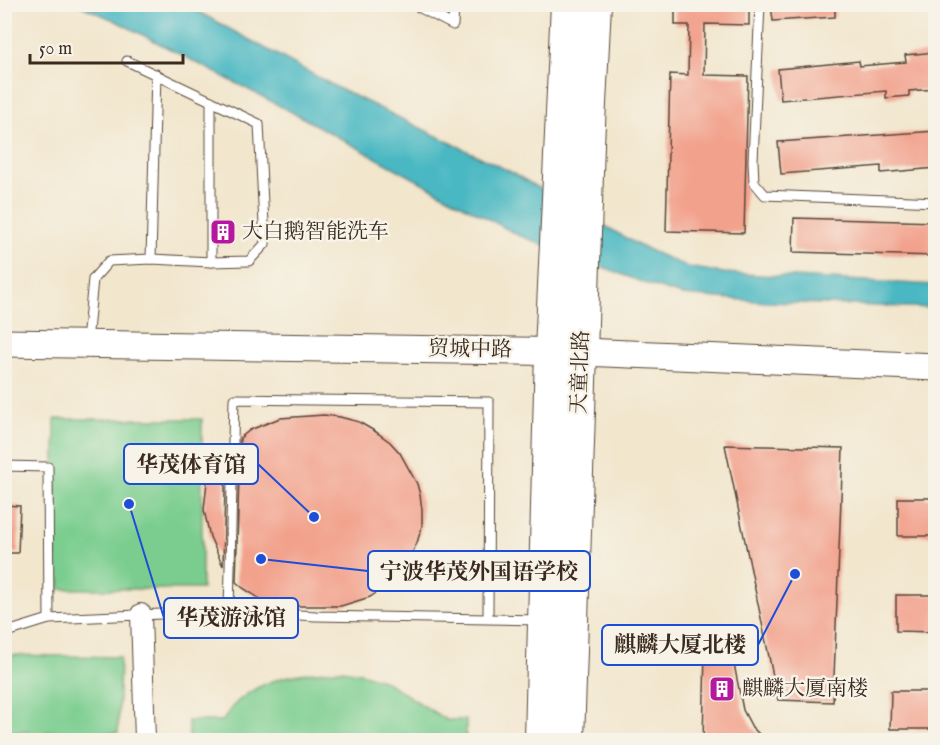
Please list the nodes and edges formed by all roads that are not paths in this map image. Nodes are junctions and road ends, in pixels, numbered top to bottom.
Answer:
1 (412, 4) edge
2 (454, 4) edge
3 (567, 4) edge
4 (595, 4) edge
5 (760, 4) edge
6 (127, 61) dead end
7 (156, 74) junction
8 (211, 101) junction
9 (574, 147) junction
10 (936, 202) edge
11 (151, 259) junction
12 (211, 262) junction
13 (569, 267) junction
14 (4, 343) edge
15 (87, 344) junction
16 (551, 351) junction
17 (582, 352) junction
18 (936, 367) edge
19 (4, 466) edge
20 (230, 611) junction
21 (141, 614) junction
22 (488, 618) junction
23 (49, 619) junction
24 (558, 621) junction
25 (4, 633) edge
26 (145, 741) edge
27 (541, 741) edge
28 (568, 741) edge

1 - 2 lane
3 - 9 main road
4 - 9 main road, 天童北路
5 - 10 lane
6 - 7 lane
7 - 8 lane
7 - 11 lane
8 - 12 lane
8 - 12 lane
9 - 13 main road, 天童北路
11 - 12 lane
11 - 15 lane
13 - 16 main road
13 - 17 main road, 天童北路
14 - 15 main road, 贸城中路
15 - 16 main road, 贸城中路
16 - 17 main road, 贸城中路
16 - 24 main road
17 - 18 main road, 贸城中路
17 - 24 main road, 天童北路
19 - 23 lane
20 - 21 lane
20 - 22 lane
20 - 22 lane
21 - 23 lane
21 - 26 street
22 - 24 lane
23 - 25 lane
24 - 27 main road
24 - 28 main road, 天童北路

